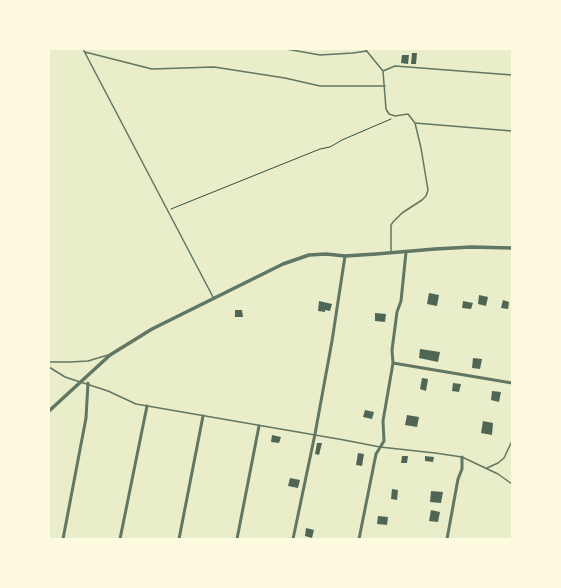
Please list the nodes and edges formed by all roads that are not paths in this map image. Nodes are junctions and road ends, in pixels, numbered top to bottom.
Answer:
1 (83, 49) edge
2 (286, 49) edge
3 (366, 50) edge
4 (85, 52) junction
5 (383, 71) junction
6 (512, 75) edge
7 (385, 86) junction
8 (415, 123) junction
9 (512, 131) edge
10 (512, 248) edge
11 (406, 252) junction
12 (391, 253) junction
13 (345, 256) junction
14 (214, 299) junction
15 (110, 355) junction
16 (49, 362) edge
17 (393, 363) junction
18 (49, 367) edge
19 (507, 382) junction
20 (80, 383) junction
21 (88, 383) junction
22 (512, 383) edge
23 (512, 387) edge
24 (147, 406) junction
25 (49, 411) edge
26 (202, 416) junction
27 (259, 426) junction
28 (315, 434) junction
29 (512, 441) edge
30 (380, 448) junction
31 (462, 457) junction
32 (486, 468) junction
33 (512, 484) edge
34 (63, 539) edge
35 (120, 539) edge
36 (179, 539) edge
37 (237, 539) edge
38 (293, 539) edge
39 (360, 539) edge
40 (446, 539) edge

1 - 4 lane
2 - 3 lane
3 - 5 lane
4 - 7 lane
4 - 14 lane
5 - 6 lane
5 - 7 lane
7 - 8 lane
8 - 9 lane
8 - 12 lane
10 - 11 street
11 - 12 street
11 - 17 street
12 - 13 street
13 - 14 street
13 - 28 street
14 - 15 street
15 - 16 lane
15 - 20 street
17 - 19 street
17 - 30 street
18 - 20 lane
19 - 22 street
19 - 23 lane
20 - 21 lane
20 - 25 street
21 - 24 lane
21 - 34 street
24 - 26 lane
24 - 35 street
26 - 27 lane
26 - 36 street
27 - 28 lane
27 - 37 street
28 - 30 lane
28 - 38 street
29 - 32 lane
30 - 31 lane
30 - 39 street
31 - 32 lane
31 - 40 street
32 - 33 lane

